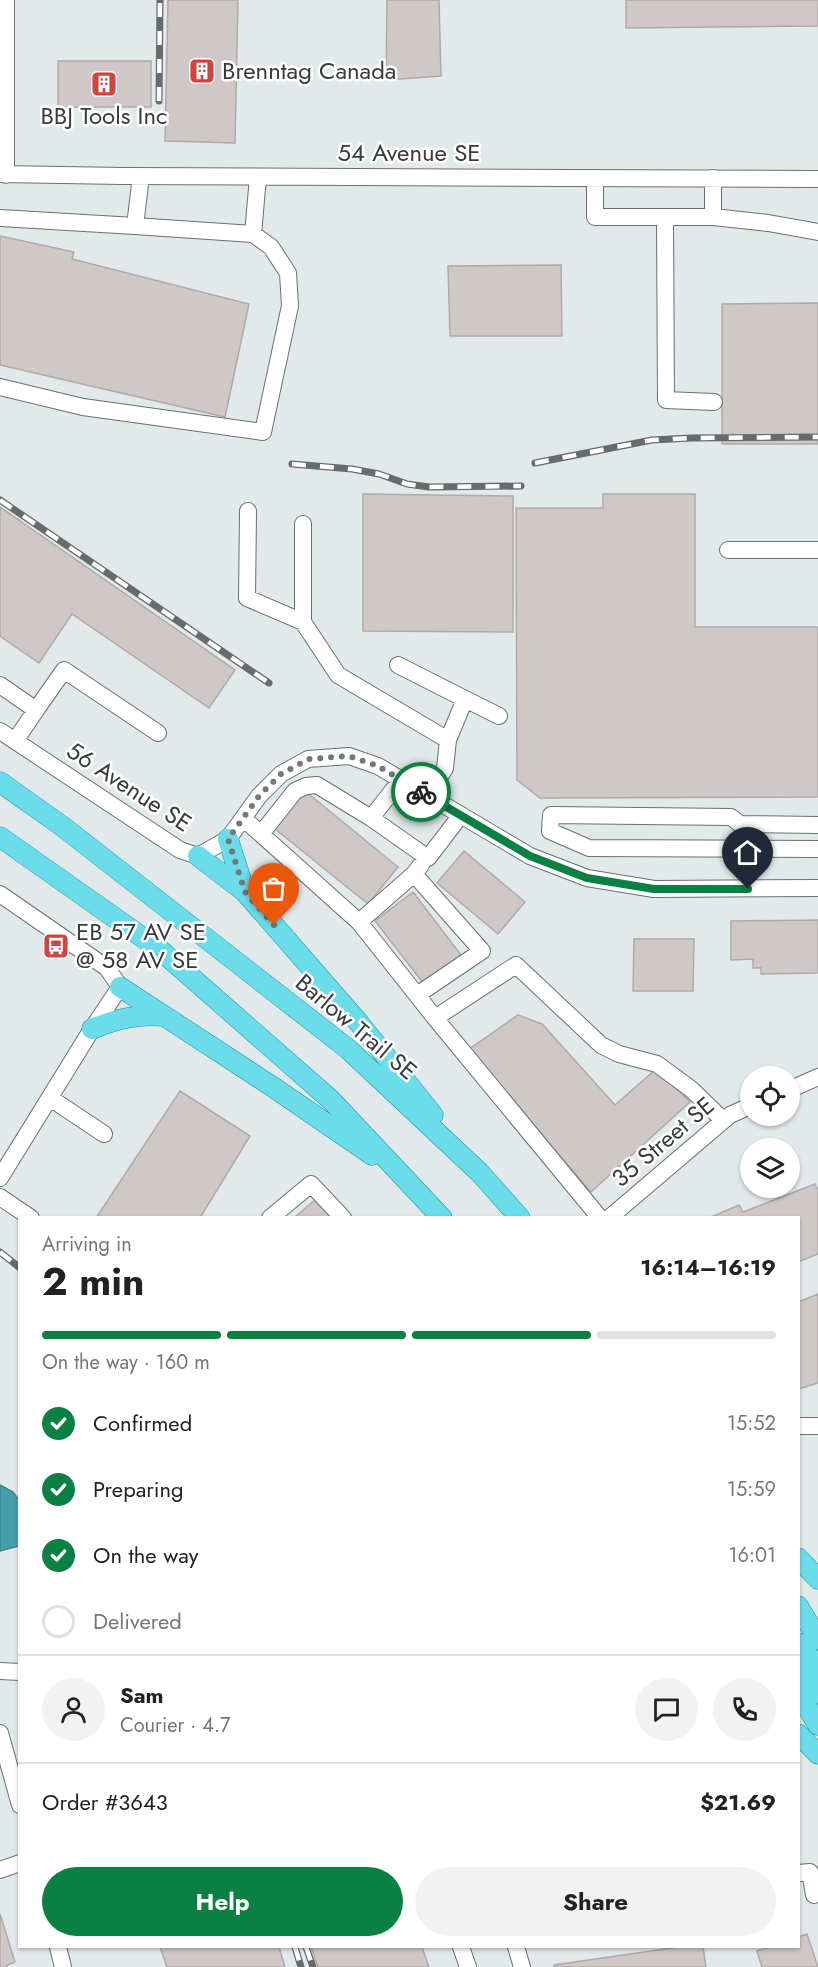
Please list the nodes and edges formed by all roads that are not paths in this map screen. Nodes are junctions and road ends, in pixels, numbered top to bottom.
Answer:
1 (6, 0) edge
2 (3, 174) edge
3 (141, 176) junction
4 (258, 177) junction
5 (595, 178) junction
6 (713, 178) junction
7 (818, 179) edge
8 (665, 217) junction
9 (713, 217) junction
10 (0, 218) edge
11 (135, 226) junction
12 (818, 232) edge
13 (253, 234) junction
14 (0, 387) edge
15 (714, 402) dead end
16 (248, 511) dead end
17 (303, 524) dead end
18 (728, 549) dead end
19 (818, 549) edge
20 (303, 622) junction
21 (398, 665) dead end
22 (0, 685) edge
23 (465, 699) junction
24 (36, 710) junction
25 (499, 716) dead end
26 (0, 731) edge
27 (158, 733) dead end
28 (448, 740) junction
29 (15, 741) junction
30 (401, 780) junction
31 (0, 782) edge
32 (428, 796) junction
33 (461, 815) junction
34 (243, 818) junction
35 (371, 818) junction
36 (818, 825) edge
37 (261, 834) junction
38 (0, 837) edge
39 (228, 839) junction
40 (818, 849) edge
41 (198, 856) junction
42 (428, 858) junction
43 (414, 874) junction
44 (818, 888) edge
45 (245, 892) junction
46 (0, 894) edge
47 (358, 922) junction
48 (120, 987) junction
49 (417, 995) junction
50 (164, 1016) junction
51 (435, 1018) junction
52 (92, 1029) junction
53 (818, 1077) edge
54 (800, 1085) edge
55 (50, 1098) junction
56 (740, 1110) edge
57 (723, 1120) junction
58 (104, 1134) dead end
59 (480, 1173) junction
60 (402, 1175) junction
61 (0, 1178) edge
62 (0, 1197) edge
63 (28, 1216) edge
64 (272, 1216) edge
65 (341, 1216) edge
66 (440, 1216) edge
67 (518, 1216) edge
68 (598, 1216) edge
69 (611, 1216) edge
70 (800, 1426) edge
71 (818, 1426) edge
72 (800, 1560) edge
73 (818, 1579) edge
74 (800, 1618) edge
75 (808, 1665) edge
76 (0, 1671) edge
77 (18, 1672) edge
78 (818, 1725) edge
79 (0, 1733) edge
80 (800, 1736) edge
81 (818, 1755) edge
82 (18, 1798) edge
83 (18, 1864) edge
84 (0, 1870) edge
85 (800, 1873) edge
86 (810, 1896) edge
87 (58, 1948) edge
88 (461, 1948) edge
89 (516, 1948) edge
90 (63, 1967) edge
91 (468, 1967) edge
92 (522, 1967) edge

1 - 2 street
2 - 3 street, 54 Avenue SE
3 - 4 street, 54 Avenue SE
3 - 11 street
4 - 5 street, 54 Avenue SE
4 - 13 street
5 - 6 street, 54 Avenue SE
5 - 8 street
6 - 7 street, 54 Avenue SE
6 - 9 street
8 - 9 street
8 - 15 street
9 - 12 street
10 - 11 street
11 - 13 street
13 - 14 street
16 - 20 street
17 - 20 street
18 - 19 street
20 - 28 street
21 - 23 street
22 - 24 street
23 - 25 street
23 - 28 street
24 - 27 street
24 - 29 street
26 - 29 street, 56 Avenue SE
28 - 32 street
29 - 41 street, 56 Avenue SE
30 - 32 street, 56 Avenue SE
30 - 34 street, 56 Avenue SE
30 - 35 street
31 - 59 main road, Barlow Trail SE
32 - 33 street, 56 Avenue SE
33 - 42 street
33 - 44 street, 56 Avenue SE
34 - 37 street
34 - 39 street, 56 Avenue SE
35 - 37 street
35 - 42 street
36 - 40 street
37 - 47 street
38 - 60 main road
39 - 41 street, 56 Avenue SE
39 - 45 main road
41 - 45 main road
42 - 43 street
43 - 47 street
43 - 49 street
45 - 59 main road
46 - 48 street
47 - 49 street
48 - 50 main road
48 - 52 street
49 - 51 street
50 - 52 main road
50 - 60 main road
51 - 57 street
51 - 68 street
52 - 55 street
53 - 54 street
55 - 58 street
55 - 61 street
56 - 57 street, 35 Street SE
57 - 69 street, 35 Street SE
59 - 67 main road, Barlow Trail SE
60 - 66 main road
62 - 63 street
64 - 65 street
70 - 71 street
72 - 73 main road
74 - 75 main road
75 - 78 main road
76 - 77 street
79 - 82 street
80 - 81 main road
83 - 84 street
85 - 86 street
87 - 90 street
88 - 91 street
89 - 92 street

